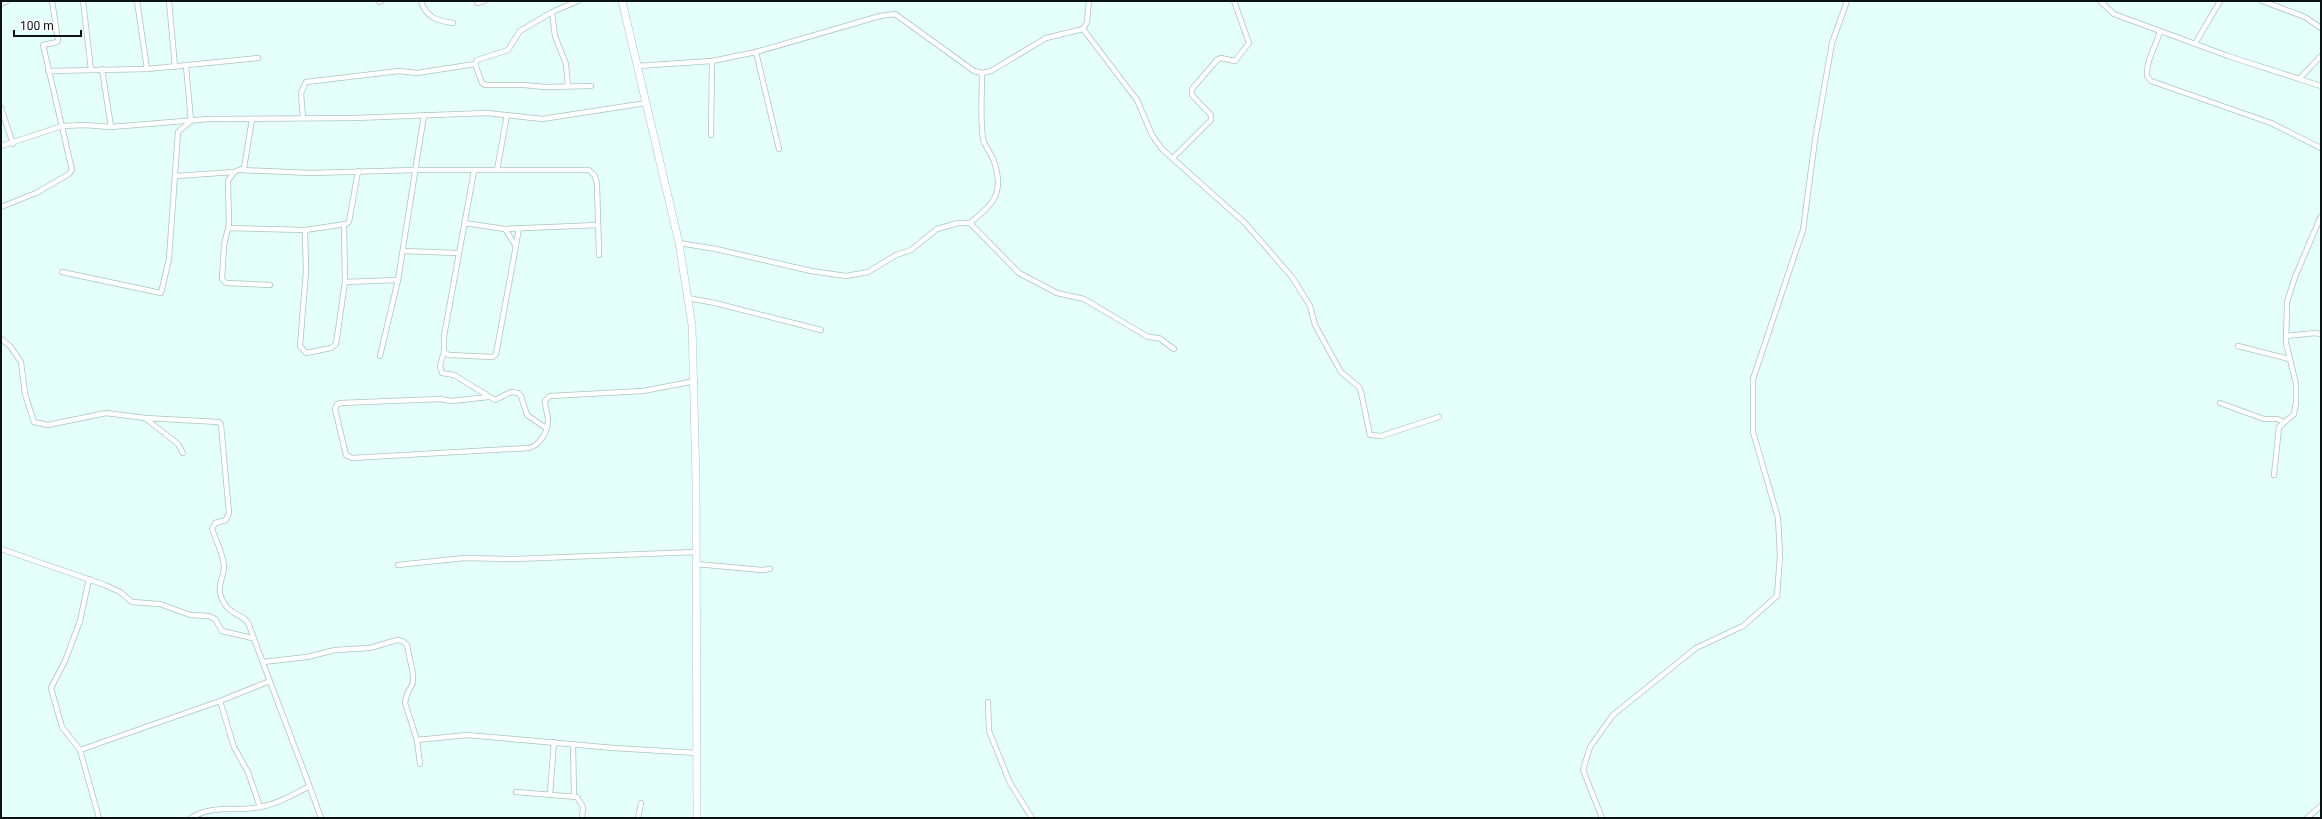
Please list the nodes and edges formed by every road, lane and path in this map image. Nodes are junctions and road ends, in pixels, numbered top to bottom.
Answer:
1 (7, 1) edge
2 (52, 1) edge
3 (83, 1) edge
4 (137, 1) edge
5 (170, 1) edge
6 (421, 1) edge
7 (484, 1) edge
8 (578, 1) edge
9 (622, 1) edge
10 (1089, 1) edge
11 (1234, 1) edge
12 (1847, 1) edge
13 (2100, 1) edge
14 (2220, 1) edge
15 (2262, 1) edge
16 (477, 3) dead end
17 (1, 4) edge
18 (552, 12) junction
19 (453, 23) dead end
20 (2321, 28) edge
21 (1083, 29) junction
22 (2160, 31) junction
23 (2195, 44) junction
24 (756, 52) junction
25 (2321, 56) edge
26 (258, 58) dead end
27 (712, 61) junction
28 (475, 64) junction
29 (175, 66) junction
30 (186, 66) junction
31 (637, 66) junction
32 (147, 68) junction
33 (102, 69) junction
34 (91, 70) junction
35 (48, 71) junction
36 (982, 74) junction
37 (2299, 79) junction
38 (568, 86) junction
39 (591, 86) dead end
40 (2321, 86) edge
41 (646, 103) junction
42 (1, 108) edge
43 (424, 115) junction
44 (507, 115) junction
45 (303, 118) junction
46 (252, 119) junction
47 (191, 121) junction
48 (62, 126) junction
49 (111, 127) junction
50 (711, 135) dead end
51 (13, 144) junction
52 (1, 146) edge
53 (2321, 148) edge
54 (779, 149) dead end
55 (1173, 158) junction
56 (241, 170) junction
57 (416, 170) junction
58 (497, 170) junction
59 (358, 171) junction
60 (474, 171) junction
61 (234, 172) junction
62 (176, 176) junction
63 (1, 207) edge
64 (2321, 216) edge
65 (464, 223) junction
66 (970, 223) junction
67 (344, 225) junction
68 (598, 226) junction
69 (228, 228) junction
70 (519, 228) junction
71 (505, 229) junction
72 (305, 230) junction
73 (679, 243) junction
74 (516, 246) junction
75 (403, 251) junction
76 (458, 253) junction
77 (599, 255) dead end
78 (62, 272) dead end
79 (398, 280) junction
80 (345, 282) junction
81 (270, 285) dead end
82 (688, 298) junction
83 (820, 330) dead end
84 (2321, 334) edge
85 (2286, 336) junction
86 (1, 339) edge
87 (2238, 346) dead end
88 (1174, 349) dead end
89 (444, 352) junction
90 (380, 356) dead end
91 (2289, 359) junction
92 (695, 381) junction
93 (488, 397) junction
94 (2220, 403) dead end
95 (1439, 417) dead end
96 (145, 418) junction
97 (2284, 422) junction
98 (546, 428) junction
99 (183, 453) dead end
100 (2274, 475) dead end
101 (1, 549) edge
102 (696, 552) junction
103 (696, 564) junction
104 (398, 565) dead end
105 (770, 569) dead end
106 (89, 578) junction
107 (252, 638) junction
108 (263, 662) junction
109 (270, 681) junction
110 (220, 701) junction
111 (988, 702) dead end
112 (417, 740) junction
113 (554, 742) junction
114 (573, 744) junction
115 (80, 750) junction
116 (697, 753) junction
117 (420, 764) dead end
118 (308, 787) junction
119 (516, 792) dead end
120 (550, 794) junction
121 (574, 796) junction
122 (641, 804) dead end
123 (2321, 806) edge
124 (260, 807) junction
125 (100, 818) edge
126 (191, 818) edge
127 (321, 818) edge
128 (582, 818) edge
129 (638, 818) edge
130 (697, 818) edge
131 (1032, 818) edge
132 (1602, 818) edge
133 (2308, 818) edge

1 - 17 street
2 - 35 street
3 - 34 street
4 - 32 street
5 - 29 street
6 - 19 street
7 - 16 street
8 - 18 street
9 - 31 main road
10 - 21 street
11 - 55 street
12 - 132 street
13 - 22 street
14 - 23 street
15 - 20 street
18 - 28 street
18 - 38 street
21 - 36 street
21 - 55 street
22 - 23 street
22 - 53 street
23 - 37 street
24 - 27 street
24 - 36 street
24 - 54 street
25 - 37 street
26 - 30 street
27 - 31 street
27 - 50 street
28 - 38 street
28 - 45 street
29 - 30 street
29 - 32 street
30 - 47 street
31 - 41 main road
32 - 33 street
33 - 34 street
33 - 49 street
34 - 35 street
35 - 48 street
36 - 66 street
37 - 40 street
38 - 39 street
41 - 44 street
41 - 73 main road
42 - 51 street
43 - 44 street
43 - 45 street
43 - 57 street
44 - 58 street
45 - 46 street
46 - 47 street
46 - 56 street
47 - 49 street
47 - 62 street
48 - 49 street
48 - 51 street
48 - 63 street
51 - 52 street
55 - 95 street
56 - 59 street
56 - 61 street
57 - 59 street
57 - 60 street
57 - 75 street
58 - 60 street
58 - 68 street
59 - 67 street
60 - 65 street
61 - 62 street
61 - 69 street
62 - 78 street
64 - 85 street
65 - 71 street
65 - 76 street
66 - 73 street
66 - 88 street
67 - 72 street
67 - 80 street
68 - 70 street
68 - 77 street
69 - 72 street
69 - 81 street
70 - 71 street
70 - 74 street
71 - 74 street
72 - 80 street
73 - 82 main road
74 - 89 street
75 - 76 street
75 - 79 street
76 - 89 street
79 - 80 street
79 - 90 street
82 - 83 street
82 - 92 main road
84 - 85 street
85 - 91 street
86 - 96 street
87 - 91 street
89 - 93 street
91 - 97 street
92 - 98 street
92 - 102 main road
93 - 98 street
93 - 98 street
94 - 97 street
96 - 99 street
96 - 107 street
97 - 100 street
101 - 106 street
102 - 103 main road
102 - 104 street
103 - 105 street
103 - 116 main road
106 - 107 street
106 - 115 street
107 - 108 street
108 - 109 street
108 - 112 street
109 - 110 street
109 - 118 street
110 - 115 street
110 - 124 street
111 - 131 street
112 - 113 street
112 - 117 street
113 - 114 street
113 - 120 street
114 - 116 street
114 - 121 street
115 - 125 street
116 - 130 main road
118 - 124 street
118 - 127 street
119 - 120 street
120 - 121 street
121 - 128 street
122 - 129 street
123 - 133 street
124 - 126 street

